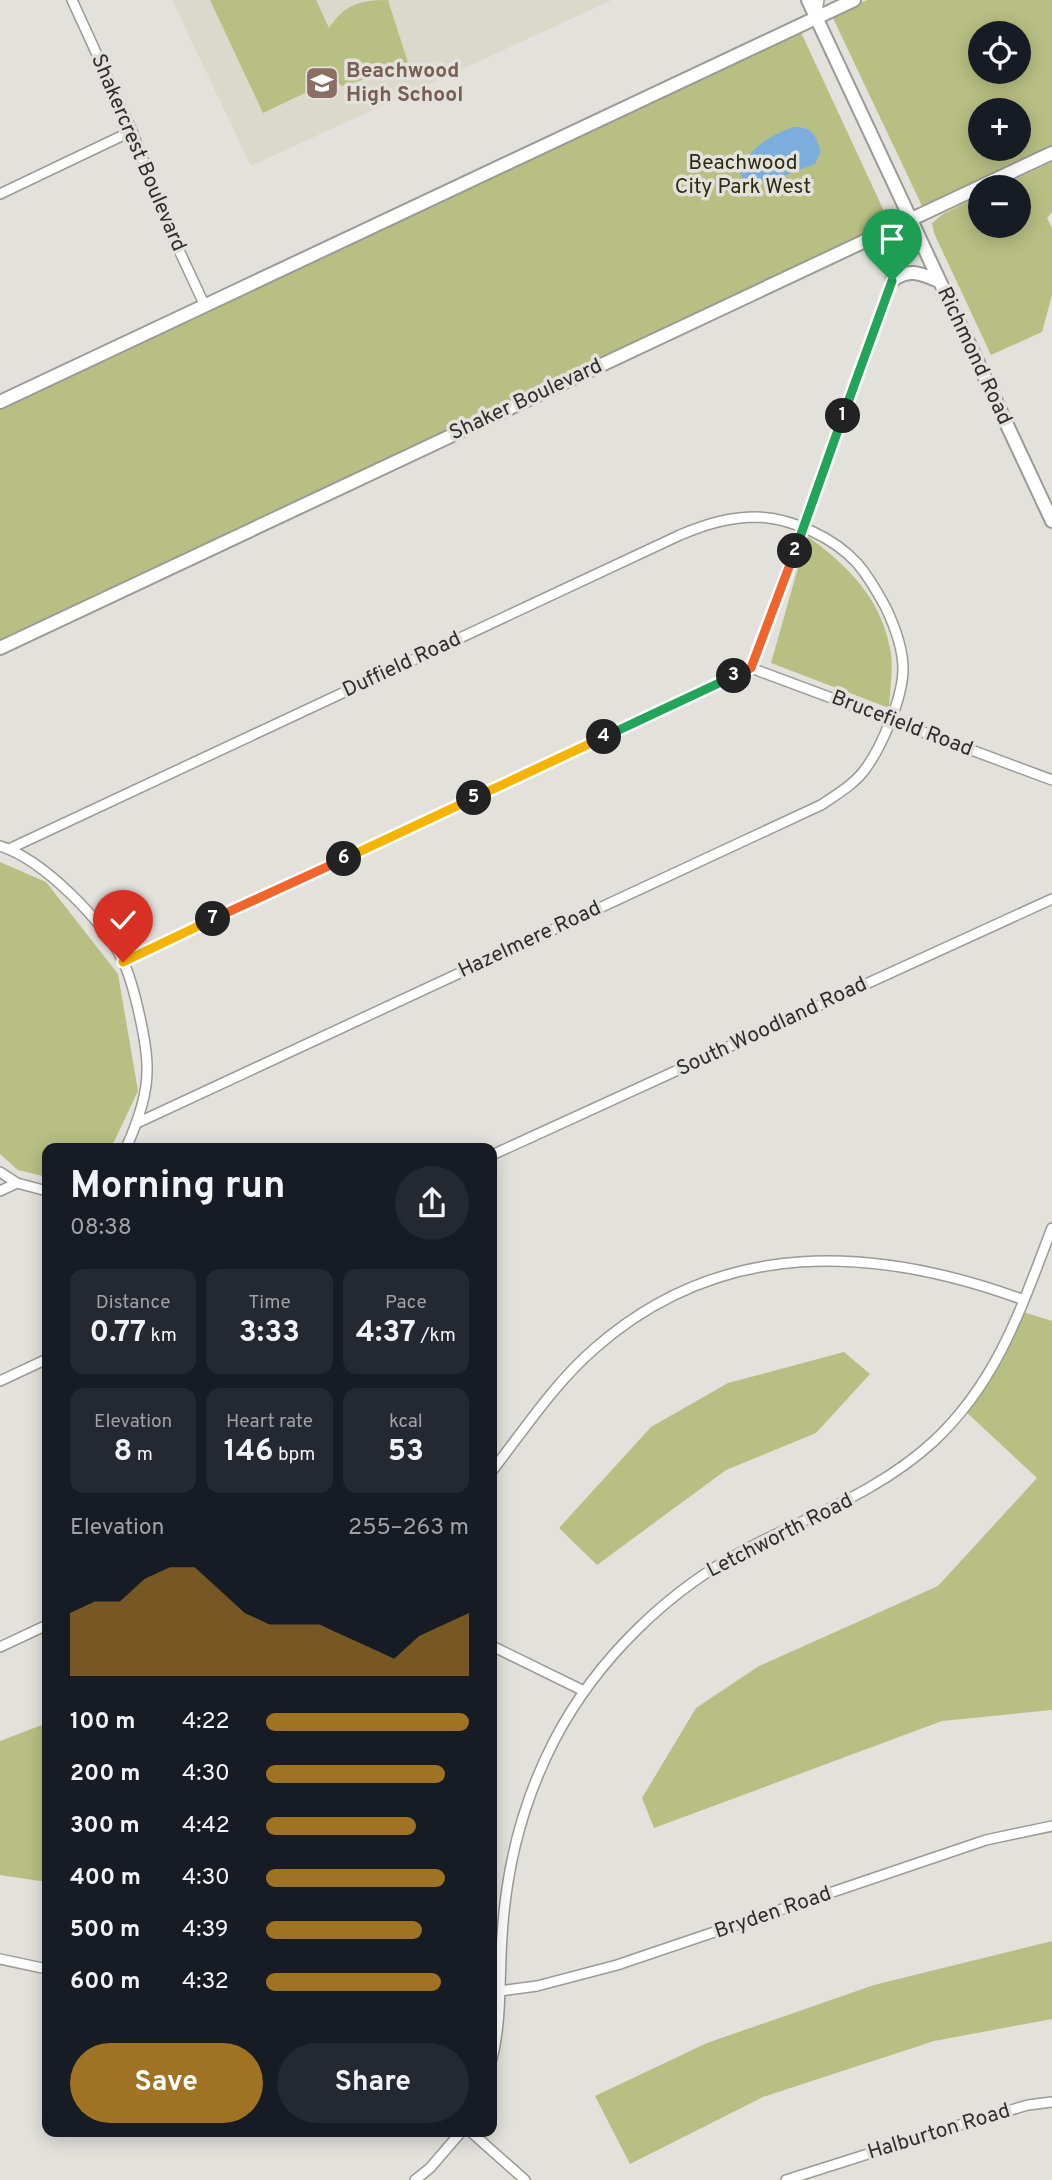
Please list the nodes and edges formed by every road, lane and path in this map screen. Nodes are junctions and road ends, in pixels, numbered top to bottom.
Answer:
1 (72, 0) edge
2 (808, 0) edge
3 (819, 0) edge
4 (854, 0) edge
5 (816, 18) junction
6 (132, 131) junction
7 (1052, 153) edge
8 (0, 194) edge
9 (910, 220) junction
10 (892, 281) junction
11 (939, 281) junction
12 (205, 306) junction
13 (0, 402) edge
14 (1052, 522) edge
15 (804, 527) junction
16 (0, 648) edge
17 (751, 668) junction
18 (892, 721) junction
19 (1052, 780) edge
20 (4, 848) edge
21 (1052, 899) edge
22 (123, 962) junction
23 (137, 1124) junction
24 (128, 1143) edge
25 (497, 1153) edge
26 (0, 1172) edge
27 (17, 1183) junction
28 (42, 1190) edge
29 (0, 1191) edge
30 (1052, 1228) edge
31 (1024, 1300) junction
32 (42, 1361) edge
33 (0, 1381) edge
34 (497, 1465) edge
35 (42, 1627) edge
36 (0, 1647) edge
37 (497, 1648) edge
38 (584, 1691) junction
39 (1052, 1826) edge
40 (0, 1959) edge
41 (42, 1968) edge
42 (497, 1981) edge
43 (497, 1992) edge
44 (1052, 2102) edge
45 (457, 2137) edge
46 (477, 2137) edge
47 (415, 2180) edge
48 (525, 2180) edge
49 (786, 2180) edge

1 - 6 street, Shakercrest Boulevard
2 - 5 main road, Richmond Road
3 - 5 street
4 - 5 main road
5 - 9 main road, Richmond Road
5 - 12 main road
6 - 8 street
6 - 12 street, Shakercrest Boulevard
7 - 9 main road, Shaker Boulevard
9 - 10 street
9 - 11 main road, Richmond Road
9 - 16 main road, Shaker Boulevard
10 - 11 main road
10 - 15 street
11 - 14 main road, Richmond Road
12 - 13 main road
15 - 17 street
15 - 18 street, Duffield Road
15 - 20 street, Duffield Road
17 - 18 street, Brucefield Road
17 - 22 street
18 - 19 street, Brucefield Road
18 - 23 street, Hazelmere Road
20 - 22 street
21 - 25 street, South Woodland Road
22 - 23 street
23 - 24 street
26 - 27 street
27 - 28 street
27 - 29 street
30 - 31 street, Letchworth Road
31 - 34 street
31 - 38 street, Letchworth Road
32 - 33 street
35 - 36 street
37 - 38 street
38 - 42 street, Letchworth Road
39 - 43 street, Bryden Road
40 - 41 street
44 - 49 street, Halburton Road
45 - 47 street
46 - 48 street

